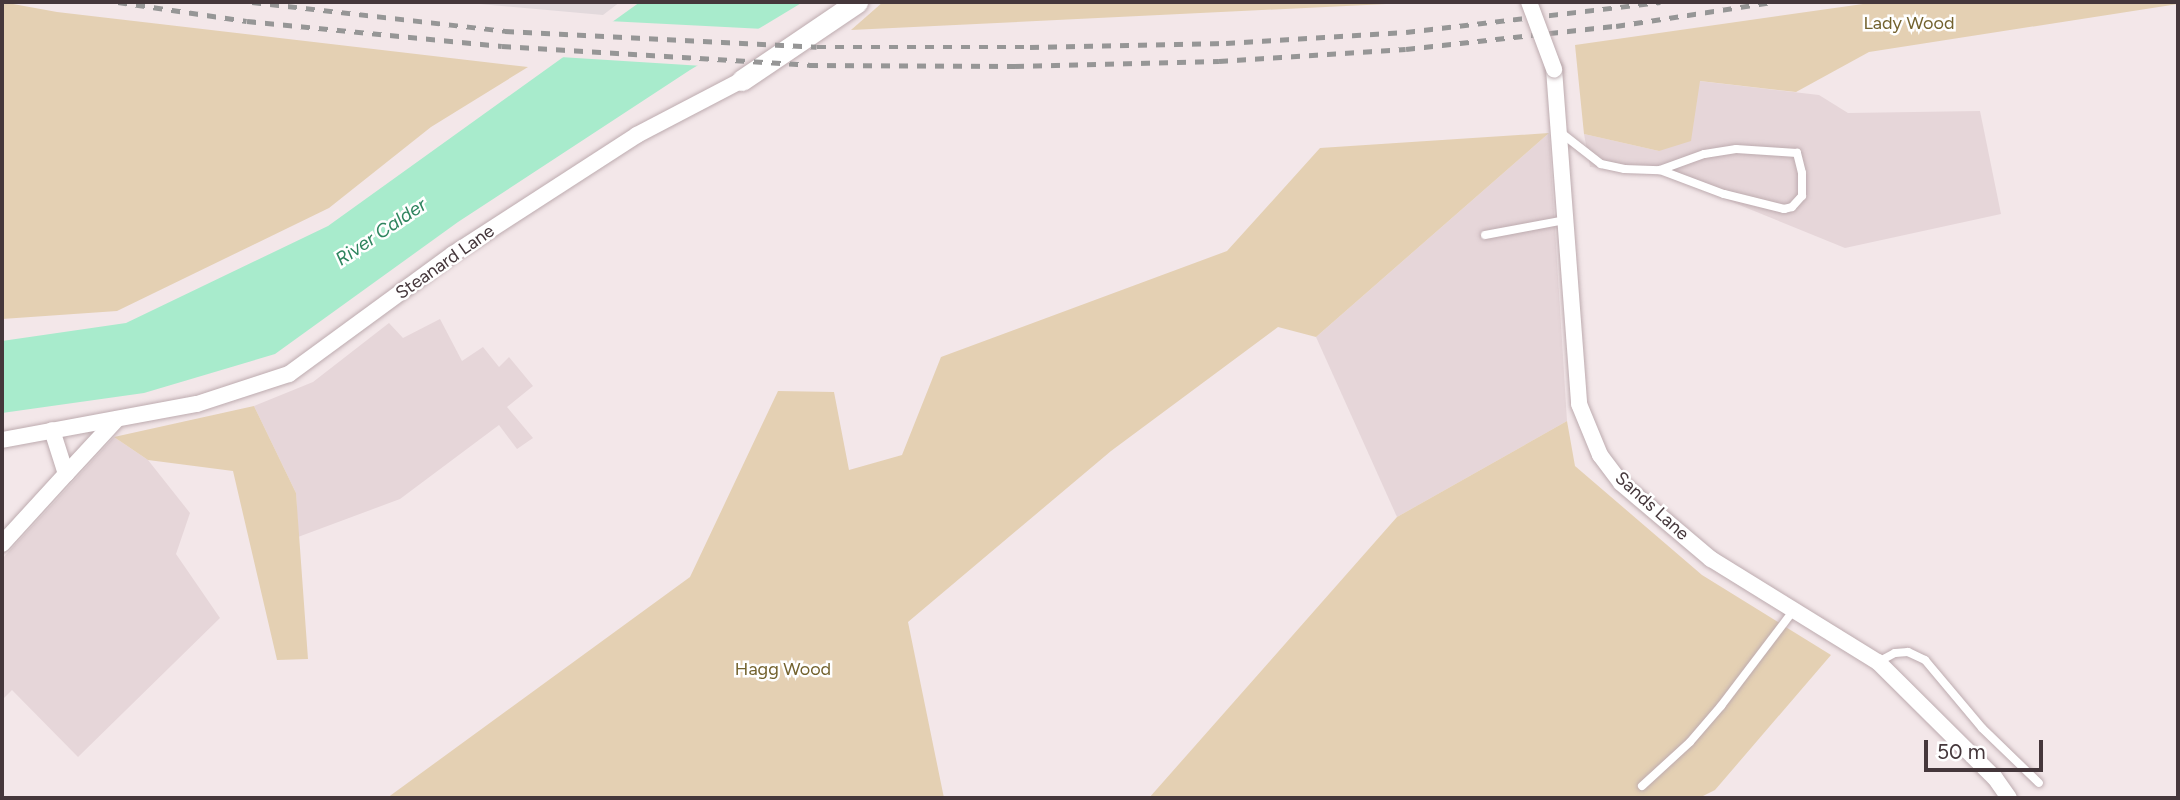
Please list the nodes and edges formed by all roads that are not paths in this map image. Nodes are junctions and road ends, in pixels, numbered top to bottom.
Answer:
1 (857, 2) edge
2 (1529, 2) edge
3 (742, 80) joint
4 (1557, 130) junction
5 (1660, 170) junction
6 (1564, 220) junction
7 (1485, 235) dead end
8 (116, 420) junction
9 (52, 430) junction
10 (2, 440) edge
11 (66, 474) junction
12 (2, 544) edge
13 (1794, 610) junction
14 (1878, 662) junction
15 (2039, 783) dead end
16 (1642, 786) dead end
17 (2009, 798) edge

1 - 3 street, Steanard Lane
2 - 4 street, Sands Lane, bridge
3 - 8 street, Steanard Lane
4 - 5 lane
4 - 6 street, Sands Lane
5 - 5 lane
6 - 7 lane
6 - 13 street, Sands Lane
8 - 9 street, Steanard Lane
8 - 11 street
9 - 10 street, Steanard Lane
9 - 11 street
11 - 12 street
13 - 14 street, Sands Lane
13 - 16 lane
14 - 15 lane
14 - 17 street, Sands Lane

